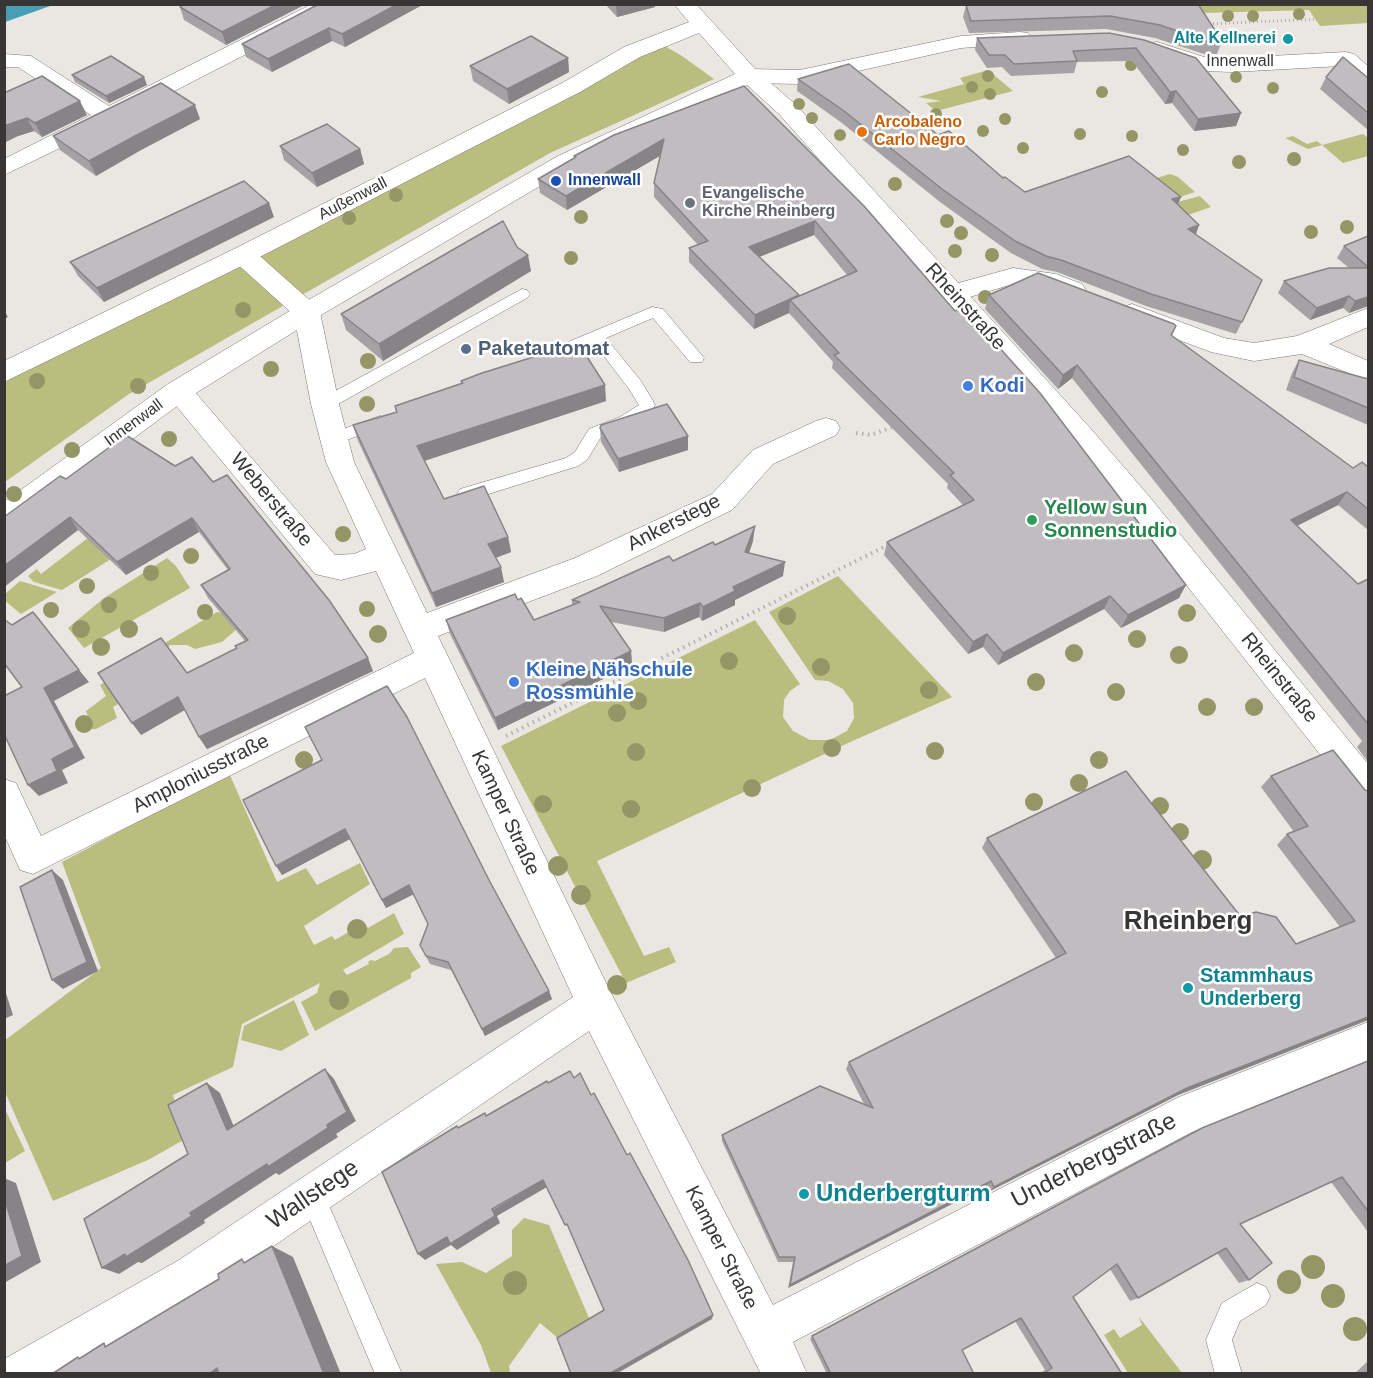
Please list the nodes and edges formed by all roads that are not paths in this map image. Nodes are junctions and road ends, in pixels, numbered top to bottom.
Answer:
1 (329, 4) edge
2 (684, 4) edge
3 (702, 24) junction
4 (1037, 38) edge
5 (1136, 42) edge
6 (4, 60) edge
7 (749, 76) junction
8 (1368, 76) edge
9 (108, 116) junction
10 (4, 168) edge
11 (243, 255) junction
12 (953, 293) junction
13 (522, 294) dead end
14 (307, 312) junction
15 (1368, 317) edge
16 (597, 337) junction
17 (1304, 344) junction
18 (696, 358) dead end
19 (534, 362) edge
20 (1368, 372) edge
21 (4, 373) edge
22 (178, 391) junction
23 (325, 405) junction
24 (394, 417) edge
25 (826, 428) road end
26 (335, 438) junction
27 (466, 494) edge
28 (4, 518) edge
29 (382, 555) junction
30 (425, 645) junction
31 (1368, 789) edge
32 (4, 794) edge
33 (596, 1004) junction
34 (1368, 1042) edge
35 (312, 1196) junction
36 (1257, 1296) dead end
37 (765, 1333) junction
38 (22, 1374) edge
39 (389, 1374) edge
40 (785, 1374) edge
41 (1229, 1374) edge

1 - 9 street
2 - 3 street, Rheinstraße
3 - 7 street, Rheinstraße
3 - 11 street, Außenwall
4 - 7 street, Innenwall
5 - 8 street, Innenwall
6 - 9 street
7 - 12 street, Rheinstraße
7 - 14 street, Innenwall
9 - 10 street
11 - 14 street
11 - 21 street, Außenwall
12 - 17 street
12 - 31 street, Rheinstraße
13 - 23 lane
14 - 22 street, Innenwall
14 - 23 street, Kamper Straße
15 - 17 street
16 - 18 lane
16 - 19 lane
16 - 27 lane
17 - 20 street
22 - 28 street, Innenwall
22 - 29 street, Weberstraße
23 - 26 street, Kamper Straße
24 - 26 lane
25 - 30 street, Ankerstege
26 - 29 street, Kamper Straße
29 - 30 street, Kamper Straße
30 - 32 street, Amploniusstraße
30 - 33 street, Kamper Straße
33 - 35 street, Wallstege
33 - 37 street, Kamper Straße
34 - 37 street, Underbergstraße
35 - 38 street, Wallstege
35 - 39 lane
36 - 41 lane
37 - 40 street, Kamper Straße

